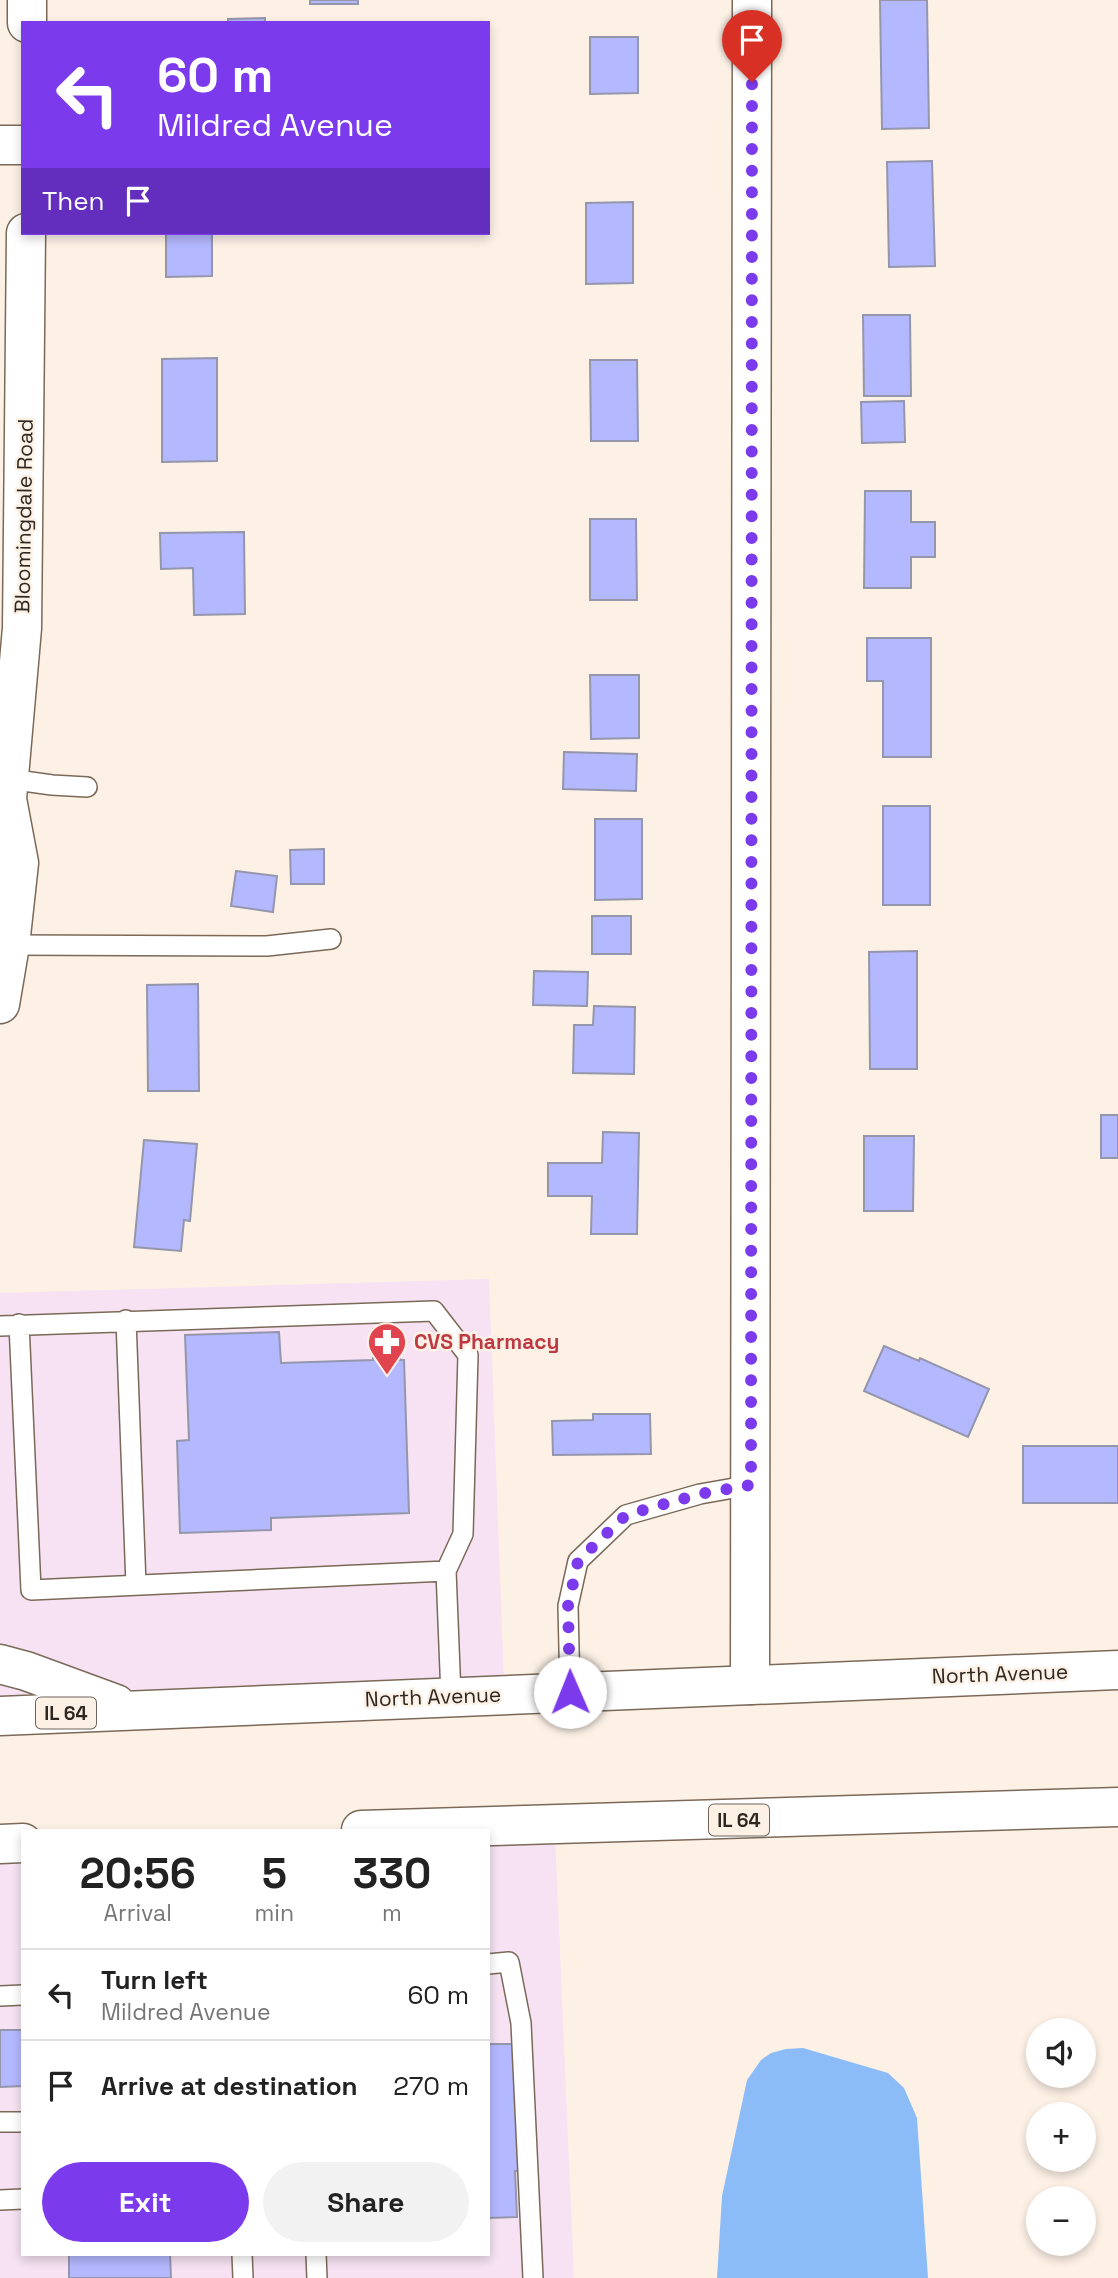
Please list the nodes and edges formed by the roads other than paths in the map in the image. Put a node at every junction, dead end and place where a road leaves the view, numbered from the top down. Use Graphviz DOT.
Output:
graph roads {
  1 [pos="27,0"];
  2 [pos="752,0"];
  3 [pos="27,21"];
  4 [pos="0,145"];
  5 [pos="21,145"];
  6 [pos="26,235"];
  7 [pos="12,558"];
  8 [pos="87,787"];
  9 [pos="5,796"];
  10 [pos="331,939"];
  11 [pos="10,946"];
  12 [pos="0,1004"];
  13 [pos="126,1321"];
  14 [pos="6,1324"];
  15 [pos="751,1485"];
  16 [pos="446,1571"];
  17 [pos="136,1585"];
  18 [pos="0,1664"];
  19 [pos="1118,1670"];
  20 [pos="750,1685"];
  21 [pos="570,1692"];
  22 [pos="451,1696"];
  23 [pos="131,1710"];
  24 [pos="0,1716"];
  25 [pos="1118,1807"];
  26 [pos="400,1829"];
  27 [pos="21,1843"];
  28 [pos="0,1844"];
  29 [pos="490,1964"];
  30 [pos="21,1995"];
  31 [pos="0,1996"];
  32 [pos="0,2122"];
  33 [pos="21,2122"];
  34 [pos="21,2199"];
  35 [pos="0,2200"];
  36 [pos="242,2256"];
  37 [pos="316,2256"];
  38 [pos="243,2278"];
  39 [pos="317,2278"];
  40 [pos="533,2278"];
  1 -- 3 [label="main road"];
  2 -- 15 [label="main road"];
  4 -- 5 [label="main road"];
  6 -- 7 [label="main road, Bloomingdale Road"];
  7 -- 9 [label="main road, Bloomingdale Road"];
  8 -- 9 [label="lane"];
  9 -- 11 [label="main road, Bloomingdale Road"];
  10 -- 11 [label="lane"];
  11 -- 12 [label="main road, Bloomingdale Road"];
  13 -- 14 [label="lane"];
  13 -- 16 [label="lane"];
  13 -- 17 [label="lane"];
  14 -- 17 [label="lane"];
  15 -- 20 [label="main road"];
  15 -- 21 [label="lane"];
  16 -- 17 [label="lane"];
  16 -- 22 [label="lane"];
  18 -- 23 [label="main road"];
  19 -- 20 [label="main road, North Avenue / IL 64"];
  20 -- 21 [label="main road, North Avenue / IL 64"];
  21 -- 22 [label="main road, North Avenue / IL 64"];
  22 -- 23 [label="main road, North Avenue / IL 64"];
  23 -- 24 [label="main road, North Avenue / IL 64"];
  25 -- 26 [label="main road, IL 64"];
  27 -- 28 [label="main road"];
  29 -- 40 [label="lane"];
  30 -- 31 [label="lane"];
  32 -- 33 [label="lane"];
  34 -- 35 [label="lane"];
  36 -- 38 [label="lane"];
  37 -- 39 [label="lane"];
}
